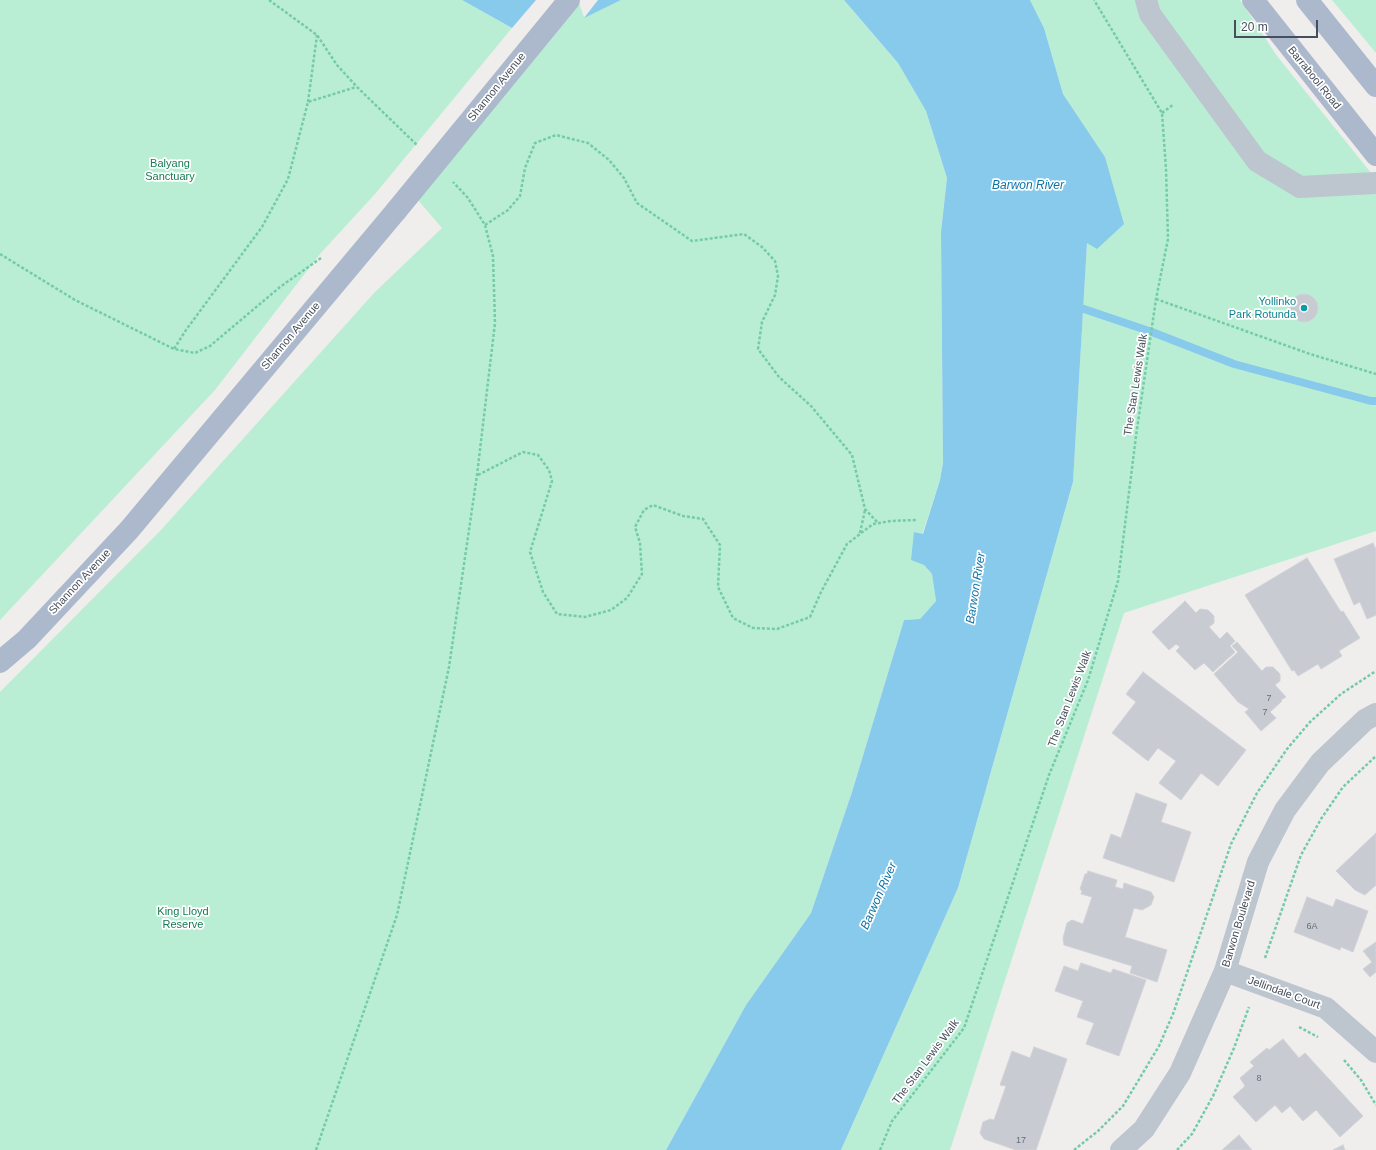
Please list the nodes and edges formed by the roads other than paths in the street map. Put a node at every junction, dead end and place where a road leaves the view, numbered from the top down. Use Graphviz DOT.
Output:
graph roads {
  1 [pos="569,0"];
  2 [pos="1146,0"];
  3 [pos="1252,0"];
  4 [pos="1307,0"];
  5 [pos="1376,86"];
  6 [pos="1376,155"];
  7 [pos="1376,183"];
  8 [pos="0,662"];
  9 [pos="1376,714"];
  10 [pos="1225,970"];
  11 [pos="1376,1052"];
  12 [pos="1121,1150"];
  1 -- 8 [label="main road, Shannon Avenue, bridge"];
  2 -- 7 [label="street"];
  3 -- 6 [label="main road, Barrabool Road"];
  4 -- 5 [label="main road"];
  9 -- 10 [label="street, Barwon Boulevard"];
  10 -- 11 [label="street, Jellindale Court"];
  10 -- 12 [label="street, Barwon Boulevard"];
}
